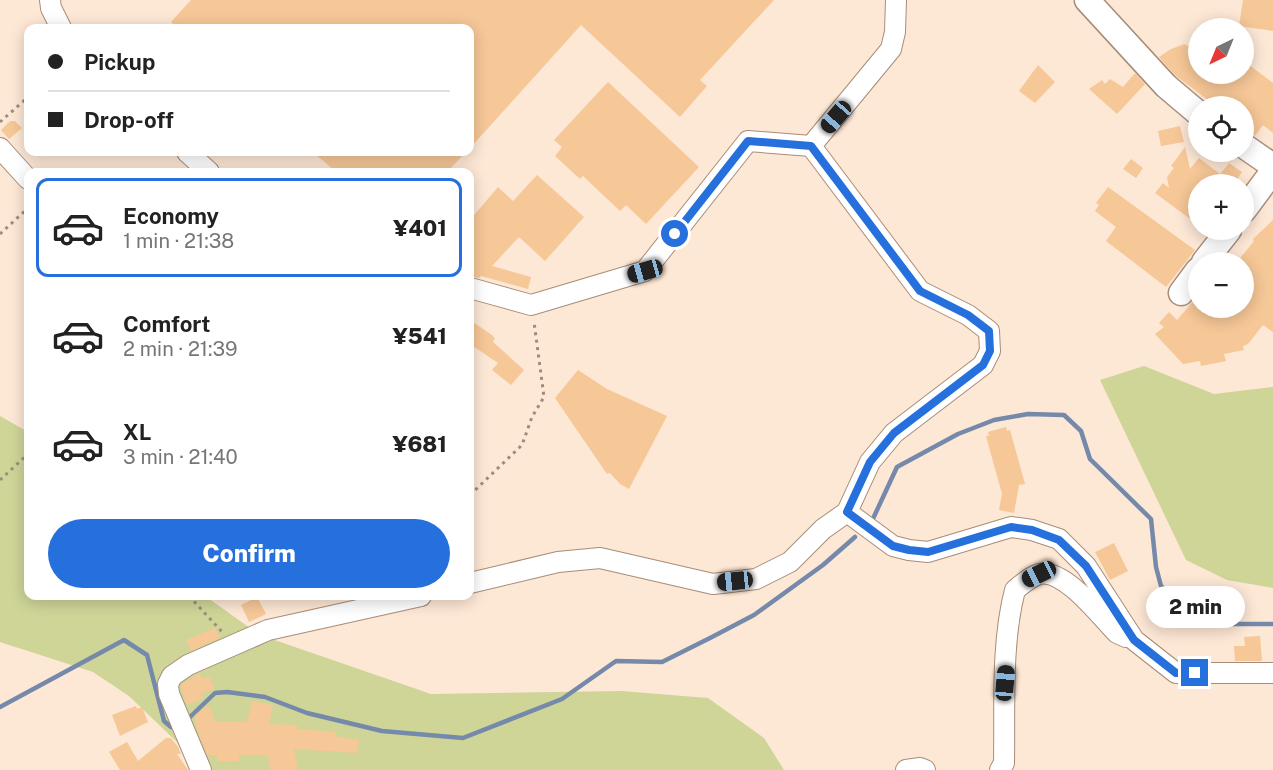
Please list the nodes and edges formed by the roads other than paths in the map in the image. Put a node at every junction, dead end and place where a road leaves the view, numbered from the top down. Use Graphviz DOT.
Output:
graph roads {
  1 [pos="51,0"];
  2 [pos="896,0"];
  3 [pos="1087,0"];
  4 [pos="59,24"];
  5 [pos="1188,105"];
  6 [pos="811,146"];
  7 [pos="0,148"];
  8 [pos="1254,153"];
  9 [pos="191,156"];
  10 [pos="1273,166"];
  11 [pos="205,168"];
  12 [pos="1273,171"];
  13 [pos="24,175"];
  14 [pos="1254,197"];
  15 [pos="1221,240"];
  16 [pos="1212,252"];
  17 [pos="1188,284"];
  18 [pos="474,289"];
  19 [pos="1181,293"];
  20 [pos="847,512"];
  21 [pos="474,583"];
  22 [pos="396,600"];
  23 [pos="1134,640"];
  24 [pos="1273,673"];
  25 [pos="201,770"];
  26 [pos="906,770"];
  27 [pos="925,770"];
  28 [pos="1000,770"];
  1 -- 4 [label="street"];
  2 -- 6 [label="street"];
  3 -- 5 [label="street"];
  6 -- 18 [label="street"];
  6 -- 20 [label="street"];
  7 -- 13 [label="street"];
  8 -- 10 [label="street"];
  9 -- 11 [label="street"];
  12 -- 14 [label="street"];
  15 -- 16 [label="street"];
  17 -- 19 [label="street"];
  20 -- 21 [label="street"];
  20 -- 23 [label="street"];
  22 -- 25 [label="street"];
  23 -- 24 [label="street"];
  23 -- 28 [label="street"];
  26 -- 27 [label="street"];
}
